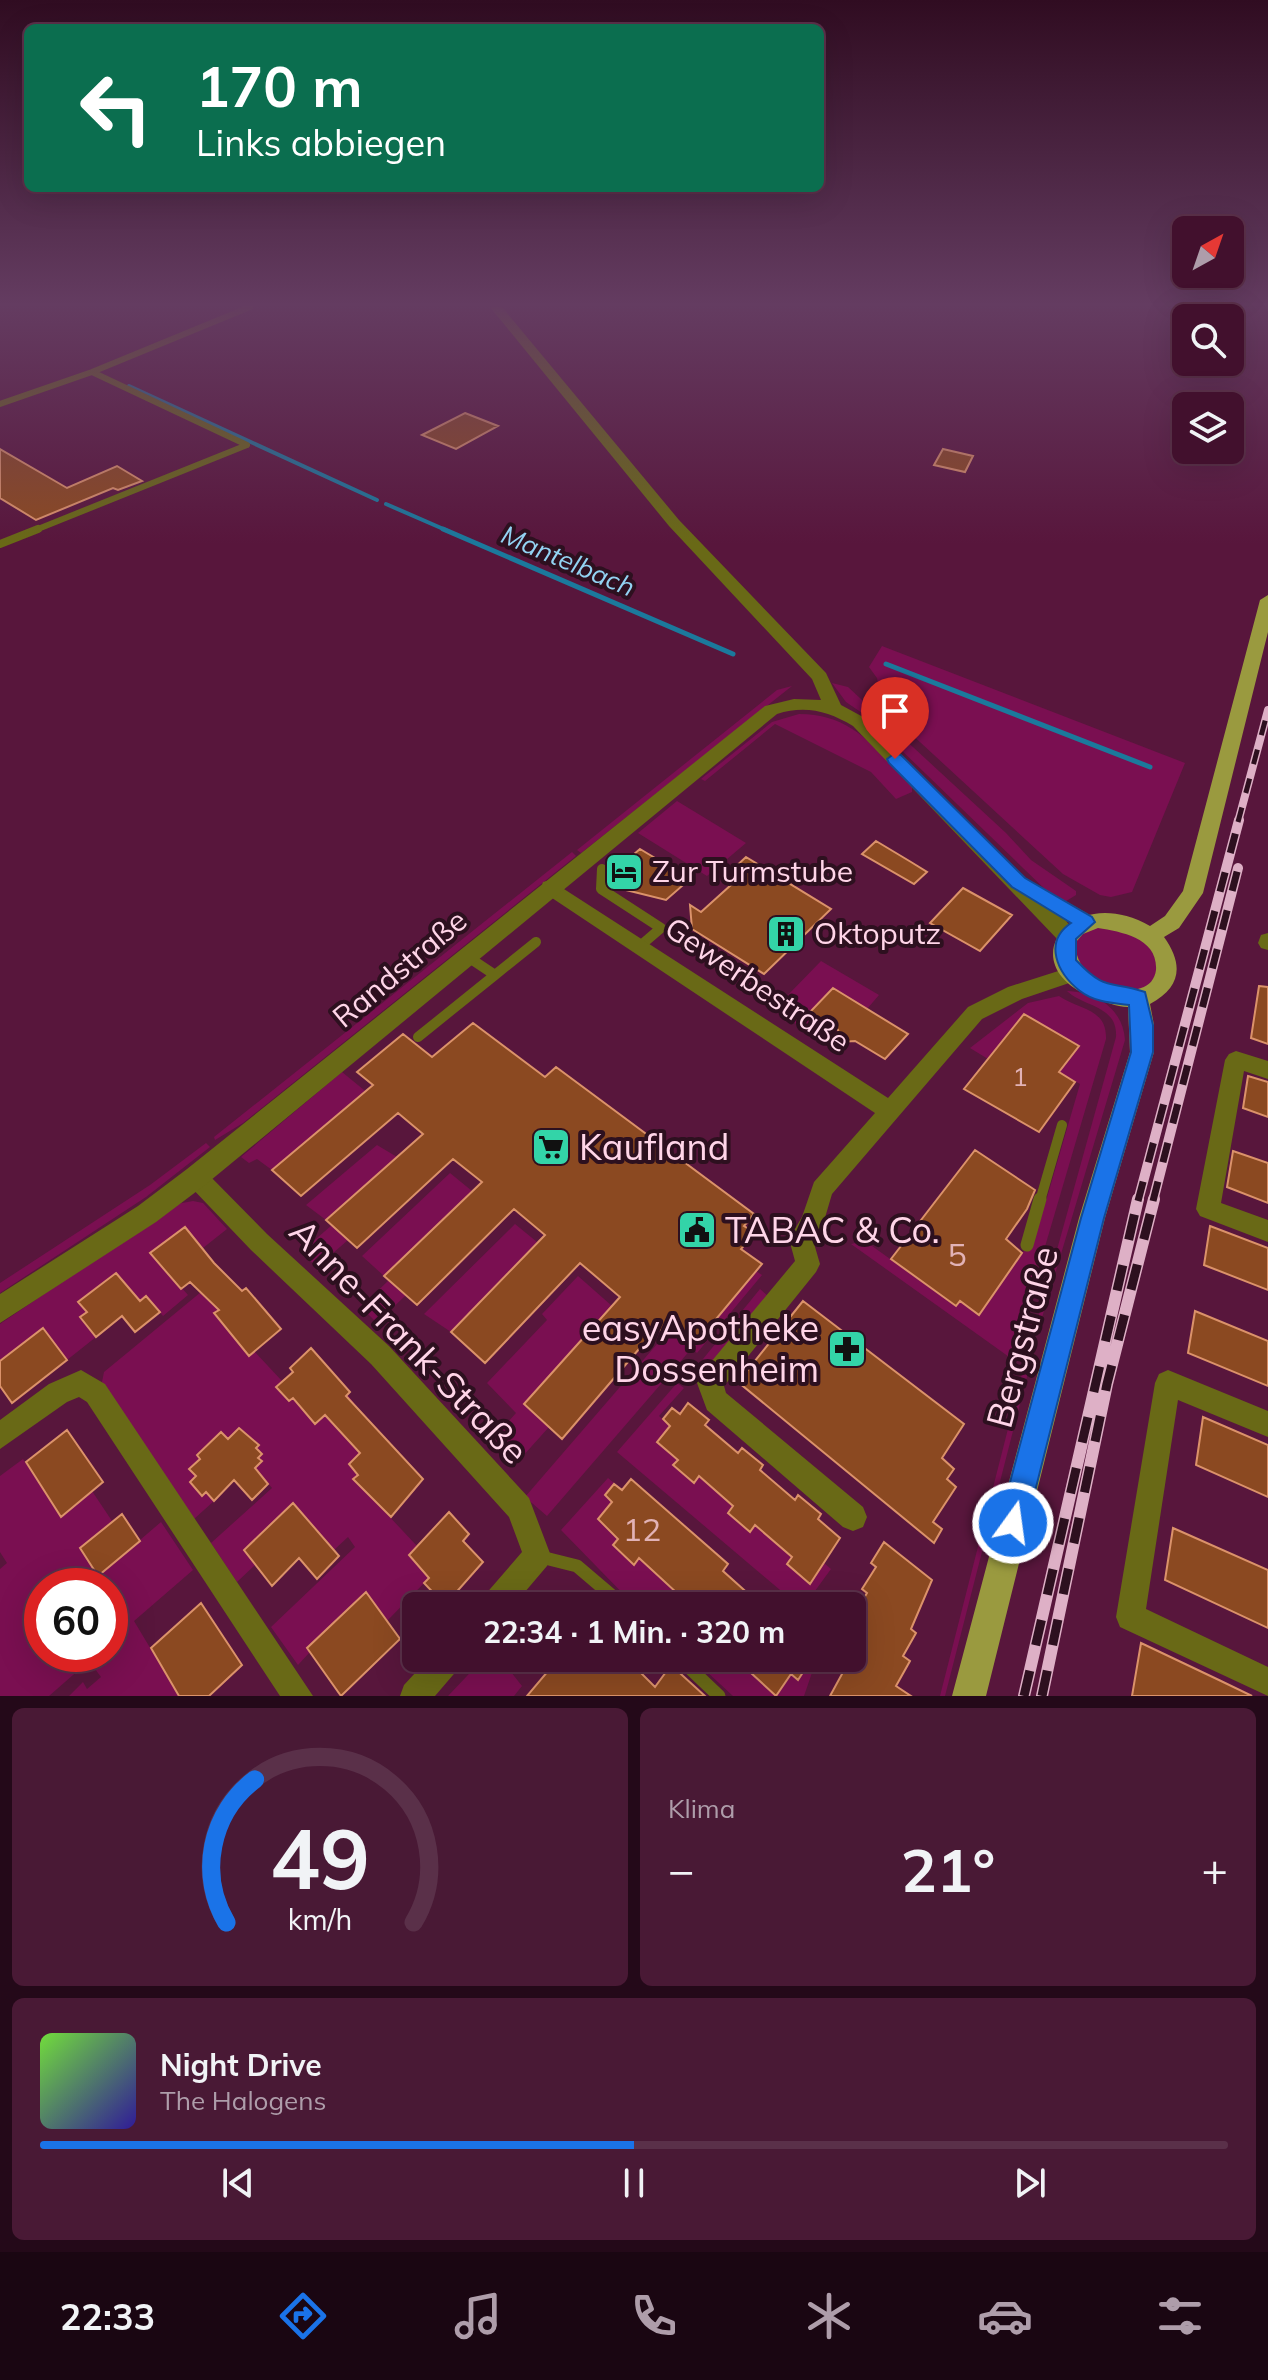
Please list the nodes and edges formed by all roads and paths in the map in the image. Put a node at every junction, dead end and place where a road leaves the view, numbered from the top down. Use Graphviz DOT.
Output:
graph roads {
  1 [pos="51,386"];
  2 [pos="122,386"];
  3 [pos="561,386"];
  4 [pos="0,404"];
  5 [pos="0,544"];
  6 [pos="1268,600"];
  7 [pos="804,664"];
  8 [pos="796,703"];
  9 [pos="839,710"];
  10 [pos="602,869"];
  11 [pos="550,887"];
  12 [pos="1076,929"];
  13 [pos="1150,936"];
  14 [pos="536,942"];
  15 [pos="640,946"];
  16 [pos="466,955"];
  17 [pos="1074,974"];
  18 [pos="495,975"];
  19 [pos="1138,998"];
  20 [pos="418,1037"];
  21 [pos="1268,1070"];
  22 [pos="888,1110"];
  23 [pos="1062,1125"];
  24 [pos="196,1177"];
  25 [pos="1268,1231"];
  26 [pos="1027,1245"];
  27 [pos="0,1310"];
  28 [pos="1268,1424"];
  29 [pos="0,1436"];
  30 [pos="853,1517"];
  31 [pos="537,1556"];
  32 [pos="506,1592"];
  33 [pos="609,1592"];
  34 [pos="436,1672"];
  35 [pos="694,1672"];
  36 [pos="1268,1682"];
  37 [pos="298,1696"];
  38 [pos="415,1696"];
  39 [pos="719,1696"];
  40 [pos="969,1696"];
  1 -- 4 [label="lane"];
  2 -- 5 [label="lane"];
  3 -- 7 [label="street"];
  6 -- 13 [label="main road"];
  7 -- 8 [label="street"];
  7 -- 9 [label="street"];
  8 -- 9 [label="street, Randstraße"];
  8 -- 11 [label="street, Randstraße"];
  9 -- 12 [label="street"];
  10 -- 15 [label="lane"];
  11 -- 15 [label="street, Gewerbestraße"];
  11 -- 16 [label="street, Randstraße"];
  12 -- 13 [label="main road"];
  12 -- 17 [label="main road"];
  13 -- 19 [label="main road"];
  14 -- 18 [label="lane"];
  15 -- 22 [label="street, Gewerbestraße"];
  16 -- 18 [label="lane"];
  16 -- 24 [label="street, Randstraße"];
  17 -- 19 [label="main road"];
  17 -- 22 [label="street"];
  18 -- 20 [label="lane"];
  19 -- 40 [label="main road, Bergstraße"];
  21 -- 25 [label="street"];
  22 -- 30 [label="street"];
  23 -- 26 [label="lane"];
  24 -- 27 [label="street, Randstraße"];
  24 -- 31 [label="street, Anne-Frank-Straße"];
  28 -- 36 [label="street"];
  29 -- 37 [label="street"];
  31 -- 32 [label="street"];
  31 -- 33 [label="lane"];
  34 -- 38 [label="street"];
  35 -- 39 [label="lane"];
}
